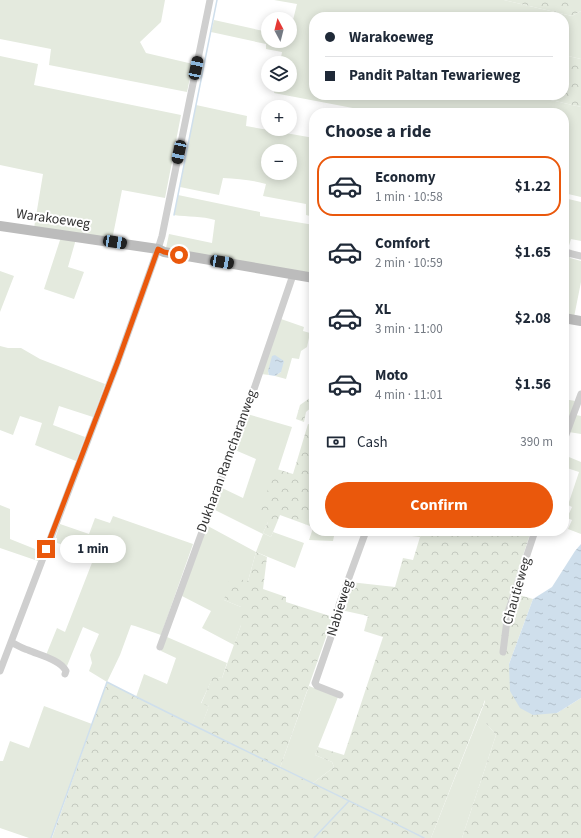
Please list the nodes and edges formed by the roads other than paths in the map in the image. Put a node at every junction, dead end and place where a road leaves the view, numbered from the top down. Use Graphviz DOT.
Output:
graph roads {
  1 [pos="210,0"];
  2 [pos="0,226"];
  3 [pos="158,249"];
  4 [pos="569,253"];
  5 [pos="581,256"];
  6 [pos="293,275"];
  7 [pos="309,277"];
  8 [pos="569,319"];
  9 [pos="581,321"];
  10 [pos="581,394"];
  11 [pos="569,426"];
  12 [pos="364,536"];
  13 [pos="533,536"];
  14 [pos="11,642"];
  15 [pos="160,647"];
  16 [pos="503,652"];
  17 [pos="0,671"];
  18 [pos="65,674"];
  19 [pos="340,695"];
  1 -- 3 [label="street"];
  2 -- 3 [label="street, Warakoeweg"];
  3 -- 6 [label="street, Warakoeweg"];
  3 -- 14 [label="street"];
  4 -- 5 [label="street"];
  6 -- 7 [label="street, Warakoeweg"];
  6 -- 15 [label="street, Dukharan Ramcharanweg"];
  8 -- 9 [label="street"];
  10 -- 11 [label="street"];
  12 -- 19 [label="street, Nabieweg"];
  13 -- 16 [label="street, Chautieweg"];
  14 -- 17 [label="street"];
  14 -- 18 [label="street"];
}
